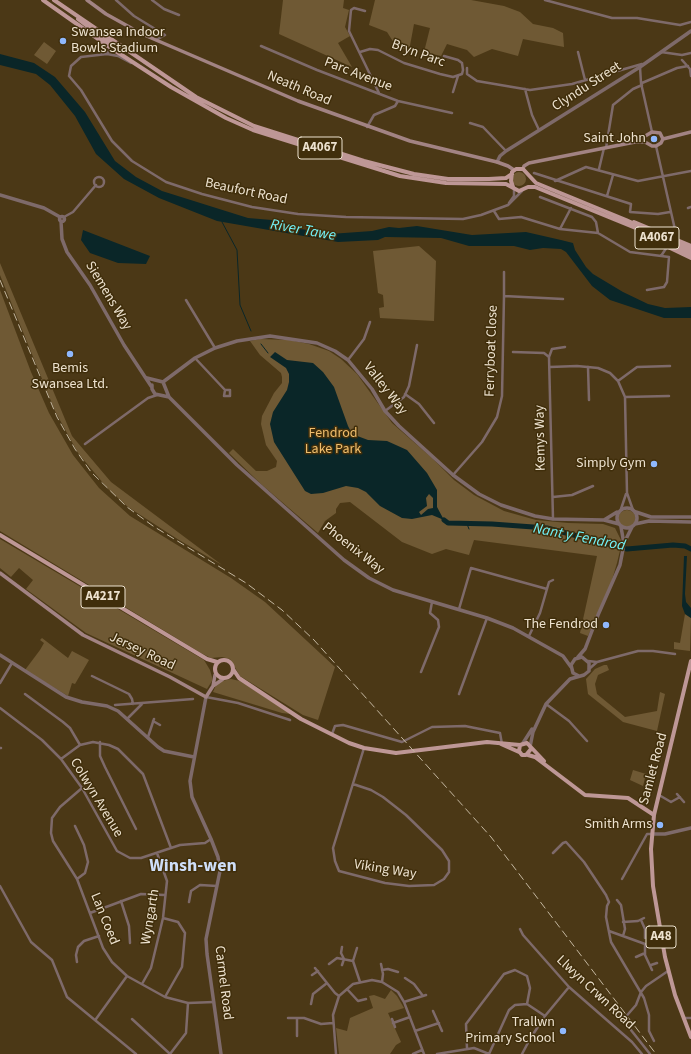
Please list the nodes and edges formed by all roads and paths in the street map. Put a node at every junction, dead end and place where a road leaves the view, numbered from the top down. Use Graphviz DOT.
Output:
graph roads {
  1 [pos="43,0"];
  2 [pos="54,0"];
  3 [pos="87,0"];
  4 [pos="116,0"];
  5 [pos="152,0"];
  6 [pos="545,0"];
  7 [pos="67,9"];
  8 [pos="365,11"];
  9 [pos="179,16"];
  10 [pos="691,22"];
  11 [pos="691,31"];
  12 [pos="156,40"];
  13 [pos="106,44"];
  14 [pos="261,46"];
  15 [pos="111,48"];
  16 [pos="360,52"];
  17 [pos="578,52"];
  18 [pos="660,52"];
  19 [pos="691,53"];
  20 [pos="107,54"];
  21 [pos="100,55"];
  22 [pos="444,56"];
  23 [pos="682,60"];
  24 [pos="641,66"];
  25 [pos="688,66"];
  26 [pos="467,68"];
  27 [pos="147,72"];
  28 [pos="458,76"];
  29 [pos="691,76"];
  30 [pos="585,80"];
  31 [pos="642,84"];
  32 [pos="525,90"];
  33 [pos="454,92"];
  34 [pos="379,93"];
  35 [pos="398,101"];
  36 [pos="452,113"];
  37 [pos="470,122"];
  38 [pos="366,127"];
  39 [pos="540,130"];
  40 [pos="652,132"];
  41 [pos="691,132"];
  42 [pos="645,137"];
  43 [pos="663,138"];
  44 [pos="635,142"];
  45 [pos="645,142"];
  46 [pos="656,146"];
  47 [pos="605,148"];
  48 [pos="506,151"];
  49 [pos="497,162"];
  50 [pos="599,169"];
  51 [pos="523,170"];
  52 [pos="691,171"];
  53 [pos="513,172"];
  54 [pos="534,173"];
  55 [pos="613,174"];
  56 [pos="528,176"];
  57 [pos="662,177"];
  58 [pos="554,181"];
  59 [pos="96,186"];
  60 [pos="513,188"];
  61 [pos="524,189"];
  62 [pos="0,195"];
  63 [pos="607,196"];
  64 [pos="540,197"];
  65 [pos="508,205"];
  66 [pos="571,208"];
  67 [pos="494,211"];
  68 [pos="670,212"];
  69 [pos="62,218"];
  70 [pos="625,222"];
  71 [pos="560,229"];
  72 [pos="598,233"];
  73 [pos="676,234"];
  74 [pos="691,246"];
  75 [pos="667,247"];
  76 [pos="691,250"];
  77 [pos="691,254"];
  78 [pos="661,256"];
  79 [pos="691,258"];
  80 [pos="504,272"];
  81 [pos="647,290"];
  82 [pos="504,296"];
  83 [pos="563,299"];
  84 [pos="186,300"];
  85 [pos="370,322"];
  86 [pos="417,346"];
  87 [pos="565,347"];
  88 [pos="216,348"];
  89 [pos="513,352"];
  90 [pos="549,357"];
  91 [pos="195,358"];
  92 [pos="348,360"];
  93 [pos="670,366"];
  94 [pos="550,367"];
  95 [pos="588,367"];
  96 [pos="147,378"];
  97 [pos="156,381"];
  98 [pos="618,381"];
  99 [pos="163,382"];
  100 [pos="152,388"];
  101 [pos="165,388"];
  102 [pos="224,390"];
  103 [pos="405,394"];
  104 [pos="158,395"];
  105 [pos="625,396"];
  106 [pos="669,396"];
  107 [pos="169,397"];
  108 [pos="148,398"];
  109 [pos="589,400"];
  110 [pos="386,411"];
  111 [pos="434,423"];
  112 [pos="85,444"];
  113 [pos="453,475"];
  114 [pos="593,486"];
  115 [pos="627,493"];
  116 [pos="553,497"];
  117 [pos="620,510"];
  118 [pos="634,511"];
  119 [pos="691,517"];
  120 [pos="553,519"];
  121 [pos="604,520"];
  122 [pos="691,522"];
  123 [pos="634,525"];
  124 [pos="620,526"];
  125 [pos="0,535"];
  126 [pos="624,544"];
  127 [pos="0,573"];
  128 [pos="553,580"];
  129 [pos="547,589"];
  130 [pos="432,602"];
  131 [pos="459,609"];
  132 [pos="487,618"];
  133 [pos="528,636"];
  134 [pos="585,649"];
  135 [pos="675,654"];
  136 [pos="0,656"];
  137 [pos="563,656"];
  138 [pos="576,658"];
  139 [pos="207,659"];
  140 [pos="588,661"];
  141 [pos="691,661"];
  142 [pos="217,662"];
  143 [pos="597,662"];
  144 [pos="12,663"];
  145 [pos="214,668"];
  146 [pos="233,669"];
  147 [pos="572,669"];
  148 [pos="589,669"];
  149 [pos="421,672"];
  150 [pos="216,674"];
  151 [pos="92,676"];
  152 [pos="579,676"];
  153 [pos="229,677"];
  154 [pos="239,678"];
  155 [pos="223,679"];
  156 [pos="570,679"];
  157 [pos="0,683"];
  158 [pos="213,686"];
  159 [pos="25,694"];
  160 [pos="459,694"];
  161 [pos="206,697"];
  162 [pos="193,699"];
  163 [pos="133,704"];
  164 [pos="142,704"];
  165 [pos="546,704"];
  166 [pos="115,705"];
  167 [pos="0,708"];
  168 [pos="127,719"];
  169 [pos="290,720"];
  170 [pos="536,722"];
  171 [pos="160,724"];
  172 [pos="332,734"];
  173 [pos="148,738"];
  174 [pos="587,741"];
  175 [pos="100,742"];
  176 [pos="502,743"];
  177 [pos="522,744"];
  178 [pos="80,745"];
  179 [pos="364,748"];
  180 [pos="531,748"];
  181 [pos="519,753"];
  182 [pos="528,755"];
  183 [pos="194,756"];
  184 [pos="61,759"];
  185 [pos="550,767"];
  186 [pos="353,784"];
  187 [pos="82,788"];
  188 [pos="677,794"];
  189 [pos="659,795"];
  190 [pos="680,797"];
  191 [pos="658,800"];
  192 [pos="684,802"];
  193 [pos="647,810"];
  194 [pos="654,814"];
  195 [pos="75,826"];
  196 [pos="691,828"];
  197 [pos="136,829"];
  198 [pos="652,834"];
  199 [pos="211,840"];
  200 [pos="171,848"];
  201 [pos="157,853"];
  202 [pos="553,853"];
  203 [pos="77,879"];
  204 [pos="622,879"];
  205 [pos="0,886"];
  206 [pos="218,886"];
  207 [pos="165,895"];
  208 [pos="617,900"];
  209 [pos="122,902"];
  210 [pos="189,902"];
  211 [pos="621,905"];
  212 [pos="626,905"];
  213 [pos="90,913"];
  214 [pos="164,918"];
  215 [pos="623,922"];
  216 [pos="520,929"];
  217 [pos="609,932"];
  218 [pos="645,932"];
  219 [pos="650,932"];
  220 [pos="99,936"];
  221 [pos="623,936"];
  222 [pos="645,938"];
  223 [pos="130,943"];
  224 [pos="645,944"];
  225 [pos="662,945"];
  226 [pos="342,947"];
  227 [pos="357,948"];
  228 [pos="645,954"];
  229 [pos="636,957"];
  230 [pos="344,959"];
  231 [pos="353,960"];
  232 [pos="77,962"];
  233 [pos="657,963"];
  234 [pos="329,964"];
  235 [pos="380,964"];
  236 [pos="342,965"];
  237 [pos="650,965"];
  238 [pos="315,968"];
  239 [pos="382,970"];
  240 [pos="652,970"];
  241 [pos="318,971"];
  242 [pos="668,971"];
  243 [pos="398,972"];
  244 [pos="312,975"];
  245 [pos="127,976"];
  246 [pos="404,978"];
  247 [pos="413,978"];
  248 [pos="360,982"];
  249 [pos="382,982"];
  250 [pos="411,982"];
  251 [pos="327,983"];
  252 [pos="142,984"];
  253 [pos="569,987"];
  254 [pos="347,988"];
  255 [pos="316,991"];
  256 [pos="641,992"];
  257 [pos="318,995"];
  258 [pos="165,996"];
  259 [pos="340,996"];
  260 [pos="366,999"];
  261 [pos="215,1002"];
  262 [pos="404,1002"];
  263 [pos="188,1003"];
  264 [pos="311,1004"];
  265 [pos="527,1004"];
  266 [pos="433,1011"];
  267 [pos="545,1016"];
  268 [pos="410,1017"];
  269 [pos="288,1018"];
  270 [pos="297,1018"];
  271 [pos="684,1018"];
  272 [pos="691,1018"];
  273 [pos="96,1019"];
  274 [pos="132,1019"];
  275 [pos="392,1019"];
  276 [pos="333,1023"];
  277 [pos="393,1023"];
  278 [pos="439,1023"];
  279 [pos="395,1027"];
  280 [pos="415,1031"];
  281 [pos="442,1031"];
  282 [pos="297,1036"];
  283 [pos="691,1037"];
  284 [pos="636,1038"];
  285 [pos="654,1041"];
  286 [pos="632,1042"];
  287 [pos="467,1049"];
  288 [pos="422,1050"];
  289 [pos="136,1054"];
  290 [pos="170,1054"];
  291 [pos="221,1054"];
  292 [pos="336,1054"];
  293 [pos="413,1054"];
  294 [pos="424,1054"];
  295 [pos="437,1054"];
  296 [pos="489,1054"];
  297 [pos="522,1054"];
  298 [pos="642,1054"];
  299 [pos="650,1054"];
  1 -- 13 [label="main road, A4067"];
  2 -- 7 [label="main road, A4067"];
  3 -- 12 [label="main road, Neath Road"];
  4 -- 12 [label="street"];
  5 -- 9 [label="street"];
  6 -- 10 [label="street"];
  7 -- 15 [label="main road"];
  7 -- 53 [label="main road, A4067"];
  8 -- 16 [label="street"];
  11 -- 18 [label="street, Clyndu Street"];
  12 -- 38 [label="main road, Neath Road"];
  13 -- 15 [label="main road, A4067"];
  13 -- 21 [label="street"];
  14 -- 34 [label="street, Parc Avenue"];
  15 -- 20 [label="street"];
  15 -- 27 [label="main road, A4067"];
  16 -- 28 [label="street, Bryn Parc"];
  16 -- 34 [label="street"];
  17 -- 30 [label="street"];
  18 -- 19 [label="street"];
  18 -- 24 [label="street, Clyndu Street"];
  20 -- 21 [label="street, Beaufort Road"];
  20 -- 27 [label="street"];
  21 -- 67 [label="street, Beaufort Road"];
  22 -- 28 [label="street, Bryn Parc"];
  23 -- 25 [label="street"];
  24 -- 30 [label="street"];
  24 -- 31 [label="street"];
  24 -- 39 [label="street, Clyndu Street"];
  25 -- 29 [label="street"];
  25 -- 31 [label="street"];
  26 -- 32 [label="street"];
  27 -- 60 [label="main road, A4067"];
  28 -- 33 [label="street"];
  30 -- 32 [label="street"];
  31 -- 40 [label="street"];
  31 -- 47 [label="street"];
  32 -- 39 [label="street"];
  34 -- 35 [label="street, Parc Avenue"];
  35 -- 36 [label="street, Parc Avenue"];
  35 -- 38 [label="street"];
  37 -- 48 [label="street"];
  38 -- 49 [label="main road, Neath Road"];
  39 -- 48 [label="street, Clyndu Street"];
  40 -- 42 [label="main road"];
  40 -- 43 [label="main road"];
  41 -- 43 [label="main road"];
  42 -- 44 [label="main road"];
  42 -- 45 [label="main road"];
  43 -- 46 [label="main road"];
  44 -- 45 [label="main road"];
  44 -- 47 [label="main road"];
  45 -- 46 [label="main road"];
  46 -- 57 [label="street"];
  47 -- 50 [label="street"];
  47 -- 51 [label="main road"];
  48 -- 49 [label="street, Clyndu Street"];
  49 -- 53 [label="main road, Neath Road"];
  50 -- 55 [label="street"];
  50 -- 58 [label="street"];
  51 -- 53 [label="main road"];
  51 -- 56 [label="main road"];
  52 -- 57 [label="street"];
  53 -- 60 [label="main road"];
  54 -- 58 [label="street"];
  55 -- 57 [label="street"];
  55 -- 63 [label="street"];
  56 -- 61 [label="main road"];
  56 -- 70 [label="main road, A4067"];
  57 -- 68 [label="street"];
  58 -- 63 [label="street"];
  59 -- 69 [label="street"];
  60 -- 61 [label="main road"];
  60 -- 65 [label="street"];
  61 -- 65 [label="street, Beaufort Road"];
  61 -- 70 [label="main road, A4067"];
  62 -- 69 [label="street"];
  63 -- 68 [label="street"];
  64 -- 66 [label="street"];
  65 -- 67 [label="street, Beaufort Road"];
  66 -- 71 [label="street"];
  66 -- 72 [label="street"];
  67 -- 71 [label="street"];
  68 -- 73 [label="street"];
  69 -- 96 [label="street, Siemens Way"];
  70 -- 74 [label="main road"];
  70 -- 75 [label="main road"];
  70 -- 76 [label="main road, A4067"];
  70 -- 77 [label="main road, A4067"];
  71 -- 72 [label="street"];
  72 -- 78 [label="street"];
  75 -- 78 [label="street"];
  75 -- 79 [label="main road"];
  78 -- 81 [label="street"];
  80 -- 82 [label="street"];
  82 -- 83 [label="street, Ferryboat Close"];
  82 -- 113 [label="street, Ferryboat Close"];
  84 -- 88 [label="street"];
  85 -- 92 [label="street"];
  86 -- 103 [label="street"];
  87 -- 90 [label="street"];
  88 -- 91 [label="street, Valley Way"];
  88 -- 92 [label="street, Valley Way"];
  89 -- 90 [label="street"];
  90 -- 94 [label="street, Kemys Way"];
  91 -- 99 [label="street, Valley Way"];
  91 -- 102 [label="street"];
  92 -- 110 [label="street, Valley Way"];
  93 -- 98 [label="street"];
  94 -- 95 [label="street"];
  94 -- 116 [label="street, Kemys Way"];
  95 -- 98 [label="street"];
  95 -- 109 [label="street"];
  96 -- 97 [label="street"];
  96 -- 100 [label="street, Siemens Way"];
  97 -- 99 [label="street"];
  97 -- 100 [label="street"];
  98 -- 105 [label="street"];
  99 -- 101 [label="street"];
  100 -- 104 [label="street"];
  100 -- 108 [label="street"];
  101 -- 104 [label="street"];
  101 -- 107 [label="street, Phoenix Way"];
  103 -- 110 [label="street"];
  103 -- 111 [label="street"];
  104 -- 107 [label="street"];
  104 -- 108 [label="street"];
  105 -- 106 [label="street"];
  105 -- 115 [label="street"];
  107 -- 130 [label="street, Phoenix Way"];
  108 -- 112 [label="street"];
  110 -- 113 [label="street, Valley Way"];
  113 -- 120 [label="street, Valley Way"];
  114 -- 116 [label="street"];
  115 -- 117 [label="street"];
  115 -- 118 [label="street"];
  116 -- 120 [label="street, Kemys Way"];
  117 -- 118 [label="street"];
  117 -- 121 [label="street"];
  117 -- 124 [label="street"];
  118 -- 119 [label="street"];
  118 -- 123 [label="street"];
  120 -- 121 [label="street, Valley Way"];
  121 -- 124 [label="street, Valley Way"];
  122 -- 123 [label="street"];
  123 -- 124 [label="street"];
  123 -- 126 [label="street"];
  124 -- 126 [label="street"];
  125 -- 139 [label="main road, A4217"];
  126 -- 134 [label="street"];
  127 -- 161 [label="main road, Jersey Road"];
  128 -- 129 [label="street"];
  129 -- 131 [label="street"];
  129 -- 133 [label="street"];
  130 -- 131 [label="street, Phoenix Way"];
  130 -- 149 [label="street"];
  131 -- 132 [label="street, Phoenix Way"];
  132 -- 133 [label="street, Phoenix Way"];
  132 -- 160 [label="street"];
  133 -- 137 [label="street, Phoenix Way"];
  134 -- 138 [label="street"];
  134 -- 140 [label="street"];
  135 -- 143 [label="street"];
  136 -- 144 [label="street"];
  137 -- 138 [label="street, Phoenix Way"];
  137 -- 147 [label="street, Phoenix Way"];
  138 -- 140 [label="street"];
  138 -- 147 [label="street"];
  139 -- 142 [label="main road, A4217"];
  139 -- 145 [label="main road, A4217"];
  140 -- 143 [label="street"];
  140 -- 148 [label="street"];
  141 -- 189 [label="main road, Samlet Road / A48"];
  142 -- 145 [label="main road"];
  142 -- 146 [label="main road"];
  143 -- 148 [label="street"];
  144 -- 157 [label="street"];
  144 -- 168 [label="street"];
  145 -- 150 [label="main road"];
  146 -- 153 [label="main road"];
  146 -- 154 [label="main road"];
  147 -- 152 [label="street"];
  147 -- 156 [label="street"];
  148 -- 152 [label="street"];
  150 -- 155 [label="main road"];
  150 -- 158 [label="main road, Carmel Road"];
  151 -- 163 [label="street"];
  152 -- 156 [label="street"];
  153 -- 154 [label="main road"];
  153 -- 155 [label="main road"];
  154 -- 172 [label="main road"];
  155 -- 158 [label="main road, Carmel Road"];
  156 -- 165 [label="street"];
  158 -- 161 [label="main road, Carmel Road"];
  159 -- 178 [label="street"];
  161 -- 169 [label="street, Jersey Road"];
  161 -- 183 [label="street, Carmel Road"];
  162 -- 164 [label="street"];
  163 -- 164 [label="street"];
  163 -- 166 [label="street"];
  164 -- 168 [label="street"];
  165 -- 170 [label="street"];
  165 -- 174 [label="street"];
  167 -- 184 [label="street, Colwyn Avenue"];
  168 -- 173 [label="street"];
  170 -- 177 [label="street"];
  170 -- 180 [label="street"];
  171 -- 173 [label="street"];
  172 -- 176 [label="street"];
  172 -- 179 [label="main road"];
  173 -- 183 [label="street"];
  175 -- 178 [label="street"];
  175 -- 197 [label="street"];
  175 -- 200 [label="street"];
  176 -- 177 [label="main road"];
  176 -- 179 [label="main road"];
  176 -- 181 [label="main road"];
  177 -- 180 [label="main road"];
  177 -- 181 [label="main road"];
  178 -- 184 [label="street"];
  179 -- 186 [label="street, Viking Way"];
  180 -- 182 [label="main road"];
  180 -- 185 [label="main road, Samlet Road"];
  181 -- 182 [label="main road"];
  182 -- 185 [label="main road, Samlet Road"];
  183 -- 199 [label="street, Carmel Road"];
  184 -- 187 [label="street, Colwyn Avenue"];
  185 -- 193 [label="main road, Samlet Road"];
  186 -- 186 [label="street, Viking Way"];
  187 -- 201 [label="street, Colwyn Avenue"];
  187 -- 203 [label="street, Lan Coed"];
  188 -- 190 [label="street"];
  189 -- 190 [label="street"];
  189 -- 191 [label="main road, Samlet Road / A48"];
  190 -- 192 [label="street"];
  191 -- 193 [label="main road"];
  191 -- 194 [label="main road, Samlet Road / A48"];
  193 -- 194 [label="main road, Samlet Road"];
  194 -- 198 [label="main road, A48"];
  195 -- 203 [label="street"];
  196 -- 198 [label="street"];
  198 -- 204 [label="street"];
  198 -- 225 [label="main road, A48"];
  199 -- 200 [label="street, Colwyn Avenue"];
  199 -- 206 [label="street, Carmel Road"];
  200 -- 201 [label="street, Colwyn Avenue"];
  201 -- 207 [label="street, Wyngarth"];
  202 -- 217 [label="street"];
  203 -- 213 [label="street, Lan Coed"];
  205 -- 273 [label="street"];
  206 -- 210 [label="street"];
  206 -- 261 [label="street, Carmel Road"];
  207 -- 209 [label="street"];
  207 -- 214 [label="street, Wyngarth"];
  208 -- 211 [label="street"];
  209 -- 213 [label="street"];
  209 -- 223 [label="street"];
  211 -- 212 [label="street"];
  211 -- 215 [label="street"];
  213 -- 220 [label="street, Lan Coed"];
  214 -- 252 [label="street, Wyngarth"];
  214 -- 258 [label="street"];
  215 -- 218 [label="street"];
  215 -- 221 [label="street"];
  216 -- 253 [label="street, Llwyn Crwn Road"];
  217 -- 221 [label="street"];
  217 -- 256 [label="street"];
  218 -- 219 [label="street"];
  218 -- 222 [label="street"];
  220 -- 232 [label="street"];
  220 -- 245 [label="street, Lan Coed"];
  221 -- 224 [label="street"];
  224 -- 225 [label="street"];
  224 -- 228 [label="street"];
  225 -- 242 [label="main road, A48"];
  226 -- 230 [label="street"];
  227 -- 231 [label="street"];
  228 -- 229 [label="street"];
  228 -- 237 [label="street"];
  230 -- 231 [label="street"];
  230 -- 234 [label="street"];
  230 -- 236 [label="street"];
  231 -- 248 [label="street"];
  233 -- 237 [label="street"];
  235 -- 239 [label="street"];
  237 -- 240 [label="street"];
  238 -- 241 [label="street"];
  239 -- 243 [label="street"];
  239 -- 249 [label="street"];
  241 -- 244 [label="street"];
  241 -- 251 [label="street"];
  242 -- 256 [label="street"];
  242 -- 271 [label="main road, A48"];
  245 -- 252 [label="street, Lan Coed"];
  245 -- 273 [label="street"];
  246 -- 250 [label="street"];
  247 -- 250 [label="street"];
  248 -- 249 [label="street"];
  248 -- 254 [label="street"];
  249 -- 262 [label="street"];
  250 -- 262 [label="street"];
  251 -- 255 [label="street"];
  251 -- 259 [label="street"];
  252 -- 258 [label="street, Lan Coed"];
  253 -- 267 [label="street"];
  253 -- 286 [label="street, Llwyn Crwn Road"];
  254 -- 259 [label="street"];
  254 -- 260 [label="street"];
  255 -- 257 [label="street"];
  255 -- 264 [label="street"];
  256 -- 284 [label="street"];
  256 -- 285 [label="street"];
  258 -- 263 [label="street, Lan Coed"];
  259 -- 276 [label="street"];
  261 -- 263 [label="street, Lan Coed"];
  261 -- 291 [label="street, Carmel Road"];
  262 -- 268 [label="street"];
  263 -- 290 [label="street"];
  265 -- 267 [label="street"];
  265 -- 287 [label="street"];
  265 -- 296 [label="street"];
  266 -- 278 [label="street"];
  267 -- 297 [label="street"];
  268 -- 277 [label="street"];
  268 -- 280 [label="street"];
  269 -- 270 [label="street"];
  270 -- 276 [label="street"];
  270 -- 282 [label="street"];
  271 -- 272 [label="street"];
  271 -- 283 [label="main road, A48"];
  273 -- 289 [label="street"];
  274 -- 290 [label="street"];
  275 -- 277 [label="street"];
  276 -- 292 [label="street"];
  277 -- 279 [label="street"];
  278 -- 280 [label="street"];
  278 -- 281 [label="street"];
  280 -- 288 [label="street"];
  284 -- 286 [label="street"];
  284 -- 299 [label="street"];
  286 -- 298 [label="street, Llwyn Crwn Road"];
  287 -- 295 [label="street"];
  287 -- 296 [label="street"];
  288 -- 293 [label="street"];
  288 -- 294 [label="street"];
}
